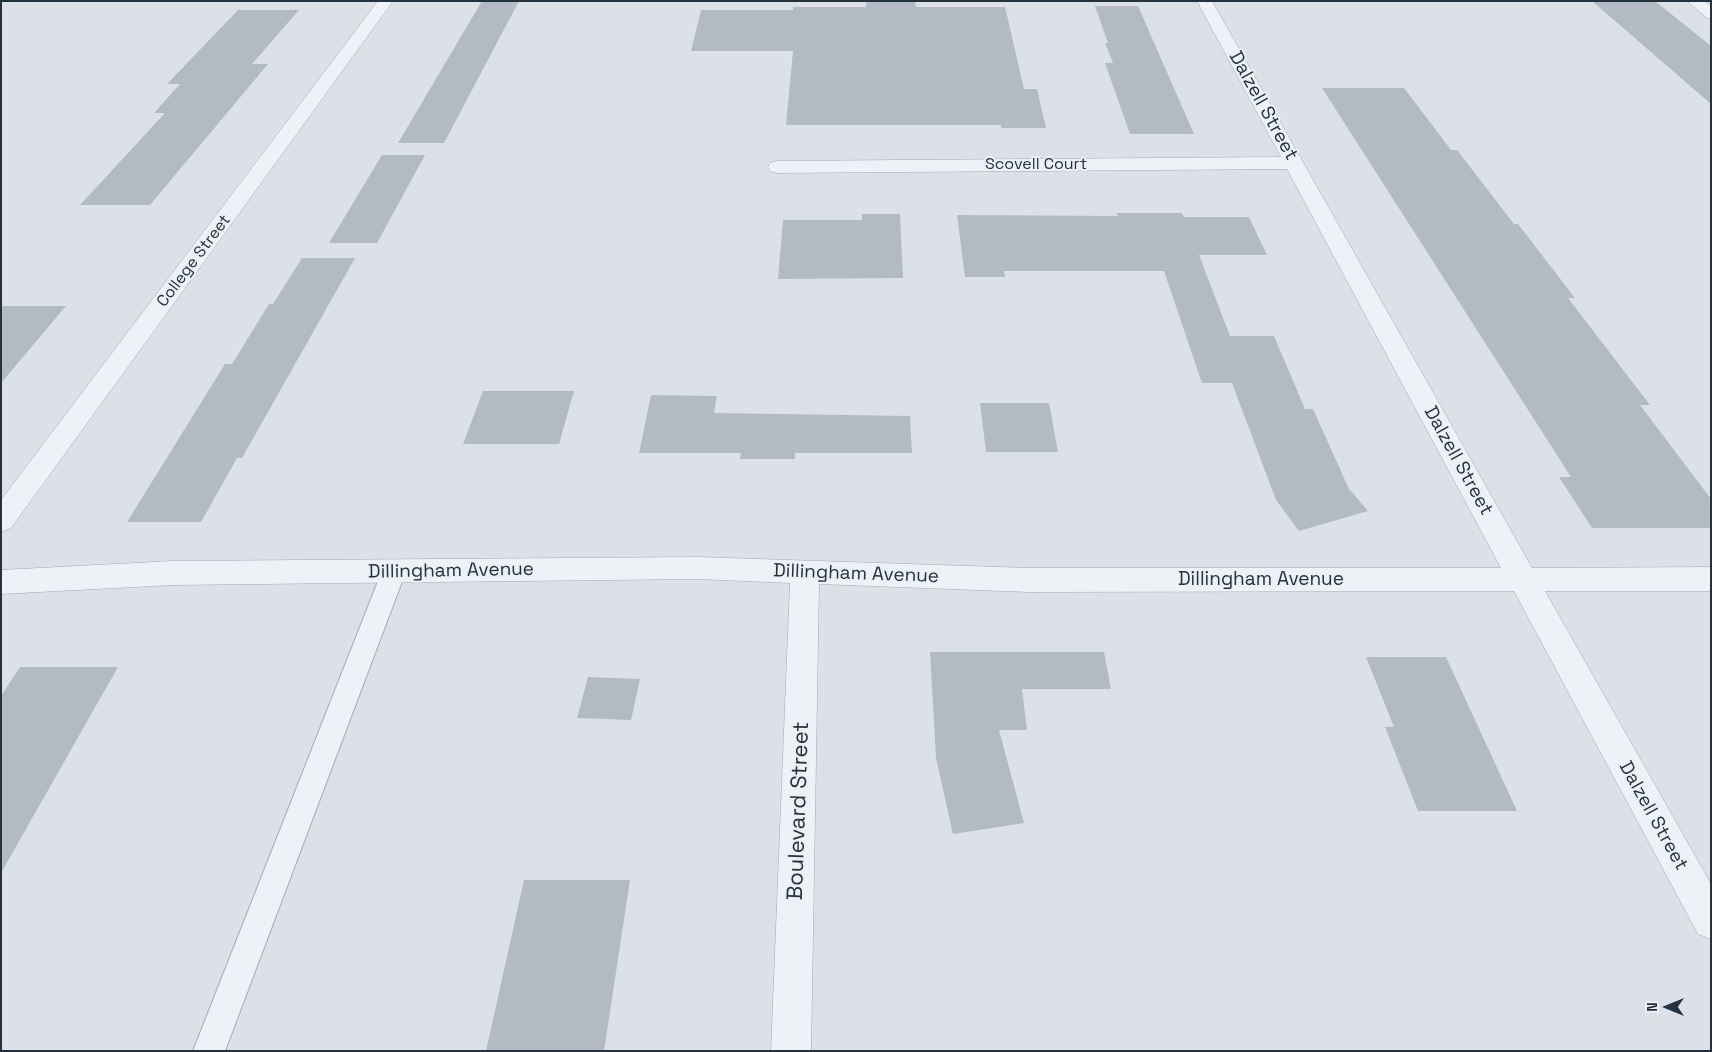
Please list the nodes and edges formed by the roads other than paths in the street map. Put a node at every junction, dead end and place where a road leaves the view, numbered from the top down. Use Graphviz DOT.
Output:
graph roads {
  1 [pos="386,1"];
  2 [pos="1204,1"];
  3 [pos="1694,1"];
  4 [pos="1711,14"];
  5 [pos="1295,163"];
  6 [pos="776,167"];
  7 [pos="1,521"];
  8 [pos="394,571"];
  9 [pos="805,572"];
  10 [pos="1711,579"];
  11 [pos="1524,580"];
  12 [pos="1,582"];
  13 [pos="1711,920"];
  14 [pos="209,1051"];
  15 [pos="791,1051"];
  1 -- 7 [label="street, College Street"];
  2 -- 5 [label="street, Dalzell Street"];
  3 -- 4 [label="street"];
  5 -- 6 [label="street, Scovell Court"];
  5 -- 11 [label="street, Dalzell Street"];
  8 -- 9 [label="street, Dillingham Avenue"];
  8 -- 12 [label="street, Dillingham Avenue"];
  8 -- 14 [label="lane"];
  9 -- 11 [label="street, Dillingham Avenue"];
  9 -- 15 [label="street, Boulevard Street"];
  10 -- 11 [label="street, Dillingham Avenue"];
  11 -- 13 [label="street, Dalzell Street"];
}
